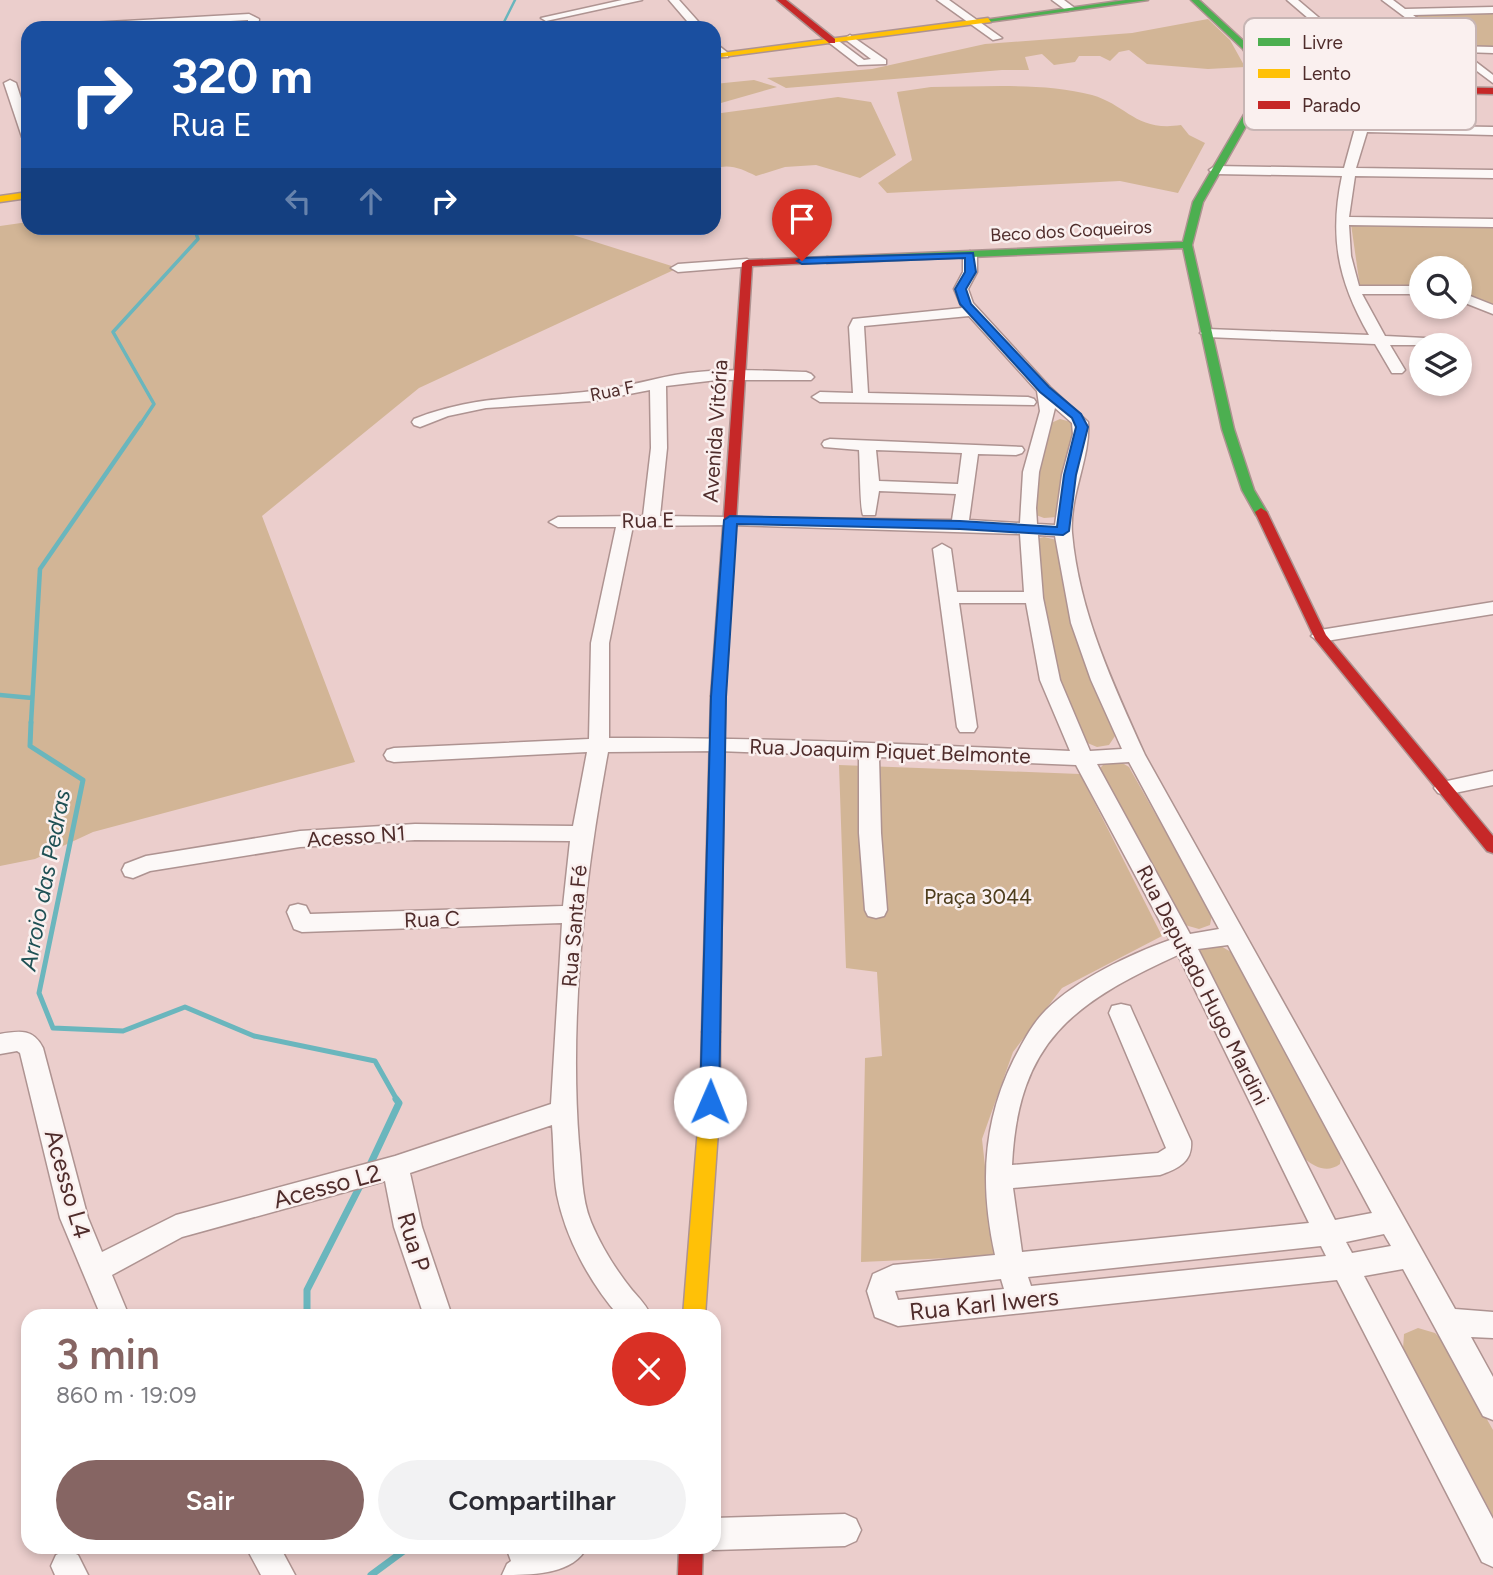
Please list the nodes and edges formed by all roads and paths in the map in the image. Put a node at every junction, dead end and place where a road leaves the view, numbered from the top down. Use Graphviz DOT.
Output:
graph roads {
  1 [pos="637,0"];
  2 [pos="674,0"];
  3 [pos="789,0"];
  4 [pos="943,0"];
  5 [pos="1098,0"];
  6 [pos="1143,0"];
  7 [pos="1195,0"];
  8 [pos="1292,0"];
  9 [pos="1387,0"];
  10 [pos="1480,0"];
  11 [pos="1064,5"];
  12 [pos="1493,10"];
  13 [pos="1404,12"];
  14 [pos="546,18"];
  15 [pos="1312,18"];
  16 [pos="1412,18"];
  17 [pos="972,19"];
  18 [pos="132,21"];
  19 [pos="242,21"];
  20 [pos="693,21"];
  21 [pos="838,37"];
  22 [pos="997,38"];
  23 [pos="1244,48"];
  24 [pos="721,51"];
  25 [pos="1476,69"];
  26 [pos="10,83"];
  27 [pos="1493,83"];
  28 [pos="21,116"];
  29 [pos="1244,121"];
  30 [pos="1361,130"];
  31 [pos="1449,130"];
  32 [pos="1493,131"];
  33 [pos="1215,170"];
  34 [pos="1351,172"];
  35 [pos="1493,174"];
  36 [pos="21,188"];
  37 [pos="0,191"];
  38 [pos="21,195"];
  39 [pos="0,199"];
  40 [pos="1342,221"];
  41 [pos="1493,223"];
  42 [pos="1187,245"];
  43 [pos="970,255"];
  44 [pos="747,263"];
  45 [pos="678,268"];
  46 [pos="1353,290"];
  47 [pos="1409,290"];
  48 [pos="1472,301"];
  49 [pos="972,310"];
  50 [pos="1493,310"];
  51 [pos="1207,333"];
  52 [pos="1381,340"];
  53 [pos="1409,341"];
  54 [pos="1211,351"];
  55 [pos="1397,370"];
  56 [pos="740,375"];
  57 [pos="806,377"];
  58 [pos="658,383"];
  59 [pos="1045,390"];
  60 [pos="1237,393"];
  61 [pos="820,397"];
  62 [pos="861,398"];
  63 [pos="1028,402"];
  64 [pos="1047,418"];
  65 [pos="1079,419"];
  66 [pos="420,422"];
  67 [pos="830,444"];
  68 [pos="867,445"];
  69 [pos="971,449"];
  70 [pos="1016,450"];
  71 [pos="871,486"];
  72 [pos="965,489"];
  73 [pos="1267,491"];
  74 [pos="869,511"];
  75 [pos="651,519"];
  76 [pos="625,520"];
  77 [pos="730,520"];
  78 [pos="558,522"];
  79 [pos="960,525"];
  80 [pos="1271,528"];
  81 [pos="1028,529"];
  82 [pos="1063,531"];
  83 [pos="942,549"];
  84 [pos="950,597"];
  85 [pos="1034,598"];
  86 [pos="1493,608"];
  87 [pos="1320,636"];
  88 [pos="967,727"];
  89 [pos="718,744"];
  90 [pos="599,745"];
  91 [pos="869,748"];
  92 [pos="394,755"];
  93 [pos="1135,755"];
  94 [pos="1083,758"];
  95 [pos="1493,778"];
  96 [pos="1445,788"];
  97 [pos="582,834"];
  98 [pos="1493,847"];
  99 [pos="133,870"];
  100 [pos="876,910"];
  101 [pos="298,912"];
  102 [pos="574,914"];
  103 [pos="1236,935"];
  104 [pos="1184,944"];
  105 [pos="1121,1013"];
  106 [pos="0,1044"];
  107 [pos="564,1110"];
  108 [pos="395,1167"];
  109 [pos="997,1178"];
  110 [pos="1391,1221"];
  111 [pos="1330,1233"];
  112 [pos="1410,1255"];
  113 [pos="1010,1266"];
  114 [pos="1345,1268"];
  115 [pos="95,1270"];
  116 [pos="1021,1300"];
  117 [pos="112,1309"];
  118 [pos="436,1309"];
  119 [pos="631,1309"];
  120 [pos="695,1309"];
  121 [pos="1447,1320"];
  122 [pos="1493,1325"];
  123 [pos="1493,1406"];
  124 [pos="845,1530"];
  125 [pos="721,1534"];
  126 [pos="1493,1551"];
  127 [pos="266,1554"];
  128 [pos="550,1554"];
  129 [pos="691,1554"];
  130 [pos="523,1563"];
  131 [pos="279,1575"];
  132 [pos="691,1575"];
  1 -- 14 [label="street"];
  2 -- 20 [label="street"];
  3 -- 21 [label="street"];
  4 -- 17 [label="street"];
  5 -- 11 [label="street"];
  6 -- 11 [label="street"];
  7 -- 23 [label="street"];
  8 -- 15 [label="street"];
  9 -- 13 [label="street"];
  10 -- 12 [label="street"];
  11 -- 17 [label="street"];
  12 -- 13 [label="street"];
  13 -- 16 [label="street"];
  17 -- 21 [label="street"];
  17 -- 22 [label="street"];
  18 -- 19 [label="street"];
  21 -- 24 [label="street"];
  25 -- 27 [label="street"];
  26 -- 28 [label="street"];
  29 -- 33 [label="street"];
  30 -- 34 [label="street"];
  31 -- 32 [label="street"];
  33 -- 34 [label="street"];
  33 -- 42 [label="street"];
  34 -- 35 [label="street"];
  34 -- 40 [label="street"];
  36 -- 37 [label="street"];
  38 -- 39 [label="street"];
  40 -- 41 [label="street"];
  40 -- 46 [label="street"];
  42 -- 43 [label="street, Beco dos Coqueiros"];
  42 -- 51 [label="street"];
  43 -- 44 [label="street, Beco dos Coqueiros"];
  43 -- 49 [label="street"];
  44 -- 45 [label="street"];
  44 -- 56 [label="street, Avenida Vitória"];
  46 -- 47 [label="street"];
  46 -- 52 [label="street"];
  48 -- 50 [label="street"];
  49 -- 59 [label="street"];
  49 -- 62 [label="street"];
  51 -- 52 [label="street"];
  51 -- 54 [label="street"];
  52 -- 53 [label="street"];
  52 -- 55 [label="street"];
  54 -- 60 [label="street"];
  54 -- 80 [label="street"];
  56 -- 57 [label="street, Rua F"];
  56 -- 58 [label="street, Rua F"];
  56 -- 77 [label="street, Avenida Vitória"];
  58 -- 66 [label="street, Rua F"];
  58 -- 75 [label="street"];
  59 -- 64 [label="street, Rua Deputado Hugo Mardini"];
  59 -- 65 [label="street"];
  61 -- 62 [label="street"];
  62 -- 63 [label="street"];
  64 -- 65 [label="street"];
  64 -- 81 [label="street, Rua Deputado Hugo Mardini"];
  65 -- 82 [label="street"];
  67 -- 68 [label="street"];
  68 -- 69 [label="street"];
  68 -- 71 [label="street"];
  69 -- 70 [label="street"];
  69 -- 72 [label="street"];
  71 -- 72 [label="street"];
  71 -- 74 [label="street"];
  72 -- 79 [label="street"];
  73 -- 80 [label="street"];
  75 -- 76 [label="street, Rua E"];
  75 -- 77 [label="street, Rua E"];
  76 -- 78 [label="street, Rua E"];
  76 -- 90 [label="street, Rua Santa Fé"];
  77 -- 79 [label="street, Rua E"];
  77 -- 89 [label="street, Avenida Vitória"];
  79 -- 81 [label="street, Rua E"];
  80 -- 87 [label="street"];
  81 -- 82 [label="street, Rua E"];
  81 -- 85 [label="street, Rua Deputado Hugo Mardini"];
  82 -- 93 [label="street"];
  83 -- 84 [label="street"];
  84 -- 85 [label="street"];
  84 -- 88 [label="street"];
  85 -- 94 [label="street, Rua Deputado Hugo Mardini"];
  86 -- 87 [label="street"];
  87 -- 96 [label="street"];
  89 -- 90 [label="street, Rua Joaquim Piquet Belmonte"];
  89 -- 91 [label="street, Rua Joaquim Piquet Belmonte"];
  89 -- 120 [label="street, Avenida Vitória"];
  90 -- 92 [label="street, Rua Joaquim Piquet Belmonte"];
  90 -- 97 [label="street, Rua Santa Fé"];
  91 -- 94 [label="street, Rua Joaquim Piquet Belmonte"];
  91 -- 100 [label="street"];
  93 -- 94 [label="street, Rua Joaquim Piquet Belmonte"];
  93 -- 103 [label="street"];
  94 -- 104 [label="street, Rua Deputado Hugo Mardini"];
  95 -- 96 [label="street"];
  96 -- 98 [label="street"];
  97 -- 99 [label="street, Acesso N1"];
  97 -- 102 [label="street, Rua Santa Fé"];
  101 -- 102 [label="street, Rua C"];
  102 -- 107 [label="street, Rua Santa Fé"];
  103 -- 104 [label="street"];
  103 -- 110 [label="street"];
  104 -- 109 [label="street"];
  104 -- 111 [label="street, Rua Deputado Hugo Mardini"];
  105 -- 109 [label="street"];
  106 -- 115 [label="street, Acesso L4"];
  107 -- 108 [label="street, Acesso L2"];
  107 -- 119 [label="street, Rua Santa Fé"];
  108 -- 115 [label="street, Acesso L2"];
  108 -- 118 [label="street, Rua P"];
  109 -- 113 [label="street"];
  110 -- 111 [label="street, Rua Karl Iwers"];
  110 -- 112 [label="street"];
  111 -- 113 [label="street, Rua Karl Iwers"];
  111 -- 114 [label="street, Rua Deputado Hugo Mardini"];
  112 -- 114 [label="street, Rua Karl Iwers"];
  112 -- 121 [label="street"];
  113 -- 116 [label="street"];
  113 -- 116 [label="street, Rua Karl Iwers"];
  114 -- 116 [label="street, Rua Karl Iwers"];
  114 -- 126 [label="street, Rua Deputado Hugo Mardini"];
  115 -- 117 [label="street, Acesso L4"];
  121 -- 122 [label="street"];
  121 -- 123 [label="street"];
  124 -- 125 [label="street"];
  127 -- 131 [label="street"];
  128 -- 130 [label="street"];
  129 -- 132 [label="street"];
}
